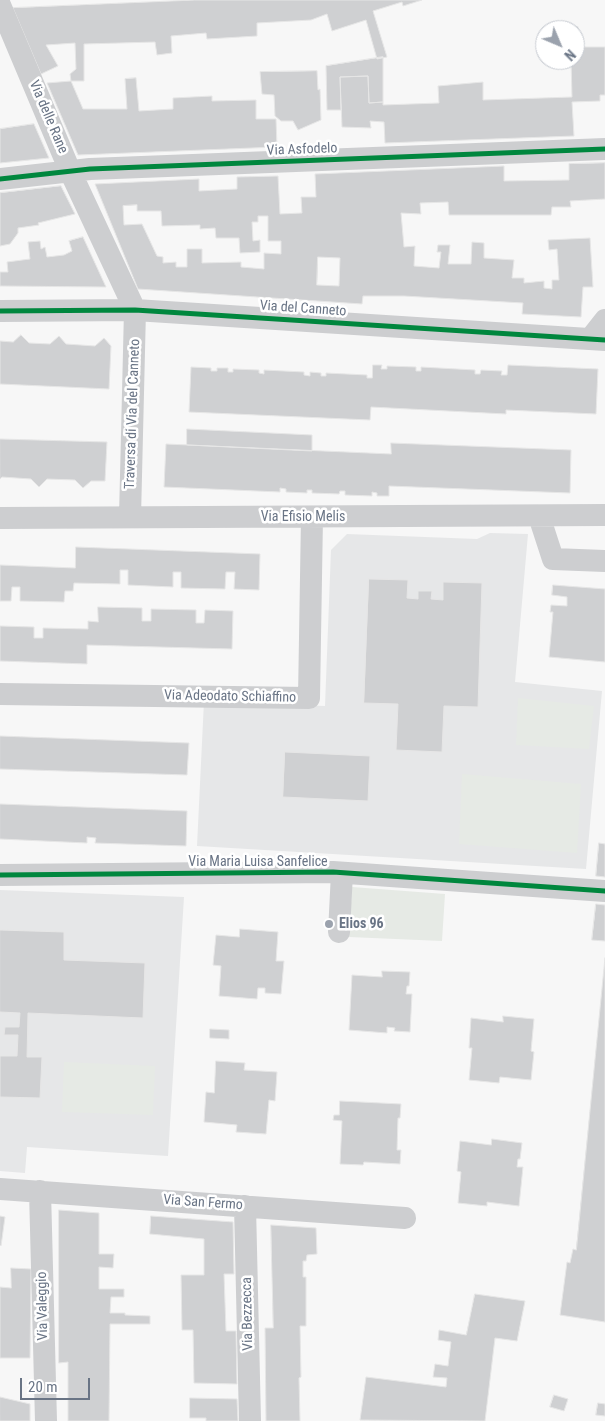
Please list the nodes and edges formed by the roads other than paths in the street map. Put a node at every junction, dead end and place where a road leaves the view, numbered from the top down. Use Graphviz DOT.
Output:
graph roads {
  1 [pos="0,6"];
  2 [pos="605,149"];
  3 [pos="70,170"];
  4 [pos="0,179"];
  5 [pos="136,310"];
  6 [pos="0,311"];
  7 [pos="605,320"];
  8 [pos="598,340"];
  9 [pos="312,516"];
  10 [pos="539,516"];
  11 [pos="605,516"];
  12 [pos="130,517"];
  13 [pos="0,518"];
  14 [pos="605,562"];
  15 [pos="0,694"];
  16 [pos="342,873"];
  17 [pos="0,875"];
  18 [pos="605,890"];
  19 [pos="339,932"];
  20 [pos="0,1189"];
  21 [pos="40,1192"];
  22 [pos="245,1206"];
  23 [pos="405,1218"];
  24 [pos="46,1421"];
  25 [pos="250,1421"];
  1 -- 3 [label="street, Via delle Rane"];
  2 -- 3 [label="street, Via Asfodelo"];
  3 -- 4 [label="street, Via Asfodelo"];
  3 -- 5 [label="street, Via delle Rane"];
  5 -- 6 [label="street, Via del Canneto"];
  5 -- 8 [label="street, Via del Canneto"];
  5 -- 12 [label="street, Traversa di Via del Canneto"];
  7 -- 8 [label="street"];
  9 -- 10 [label="street, Via Efisio Melis"];
  9 -- 12 [label="street, Via Efisio Melis"];
  9 -- 15 [label="street, Via Adeodato Schiaffino"];
  10 -- 11 [label="street, Via Efisio Melis"];
  10 -- 14 [label="street"];
  12 -- 13 [label="street, Via Efisio Melis"];
  16 -- 17 [label="street, Via Maria Luisa Sanfelice"];
  16 -- 18 [label="street, Via Maria Luisa Sanfelice"];
  16 -- 19 [label="street"];
  20 -- 21 [label="street, Via San Fermo"];
  21 -- 22 [label="street, Via San Fermo"];
  21 -- 24 [label="street, Via Valeggio"];
  22 -- 23 [label="street, Via San Fermo"];
  22 -- 25 [label="street, Via Bezzecca"];
}
